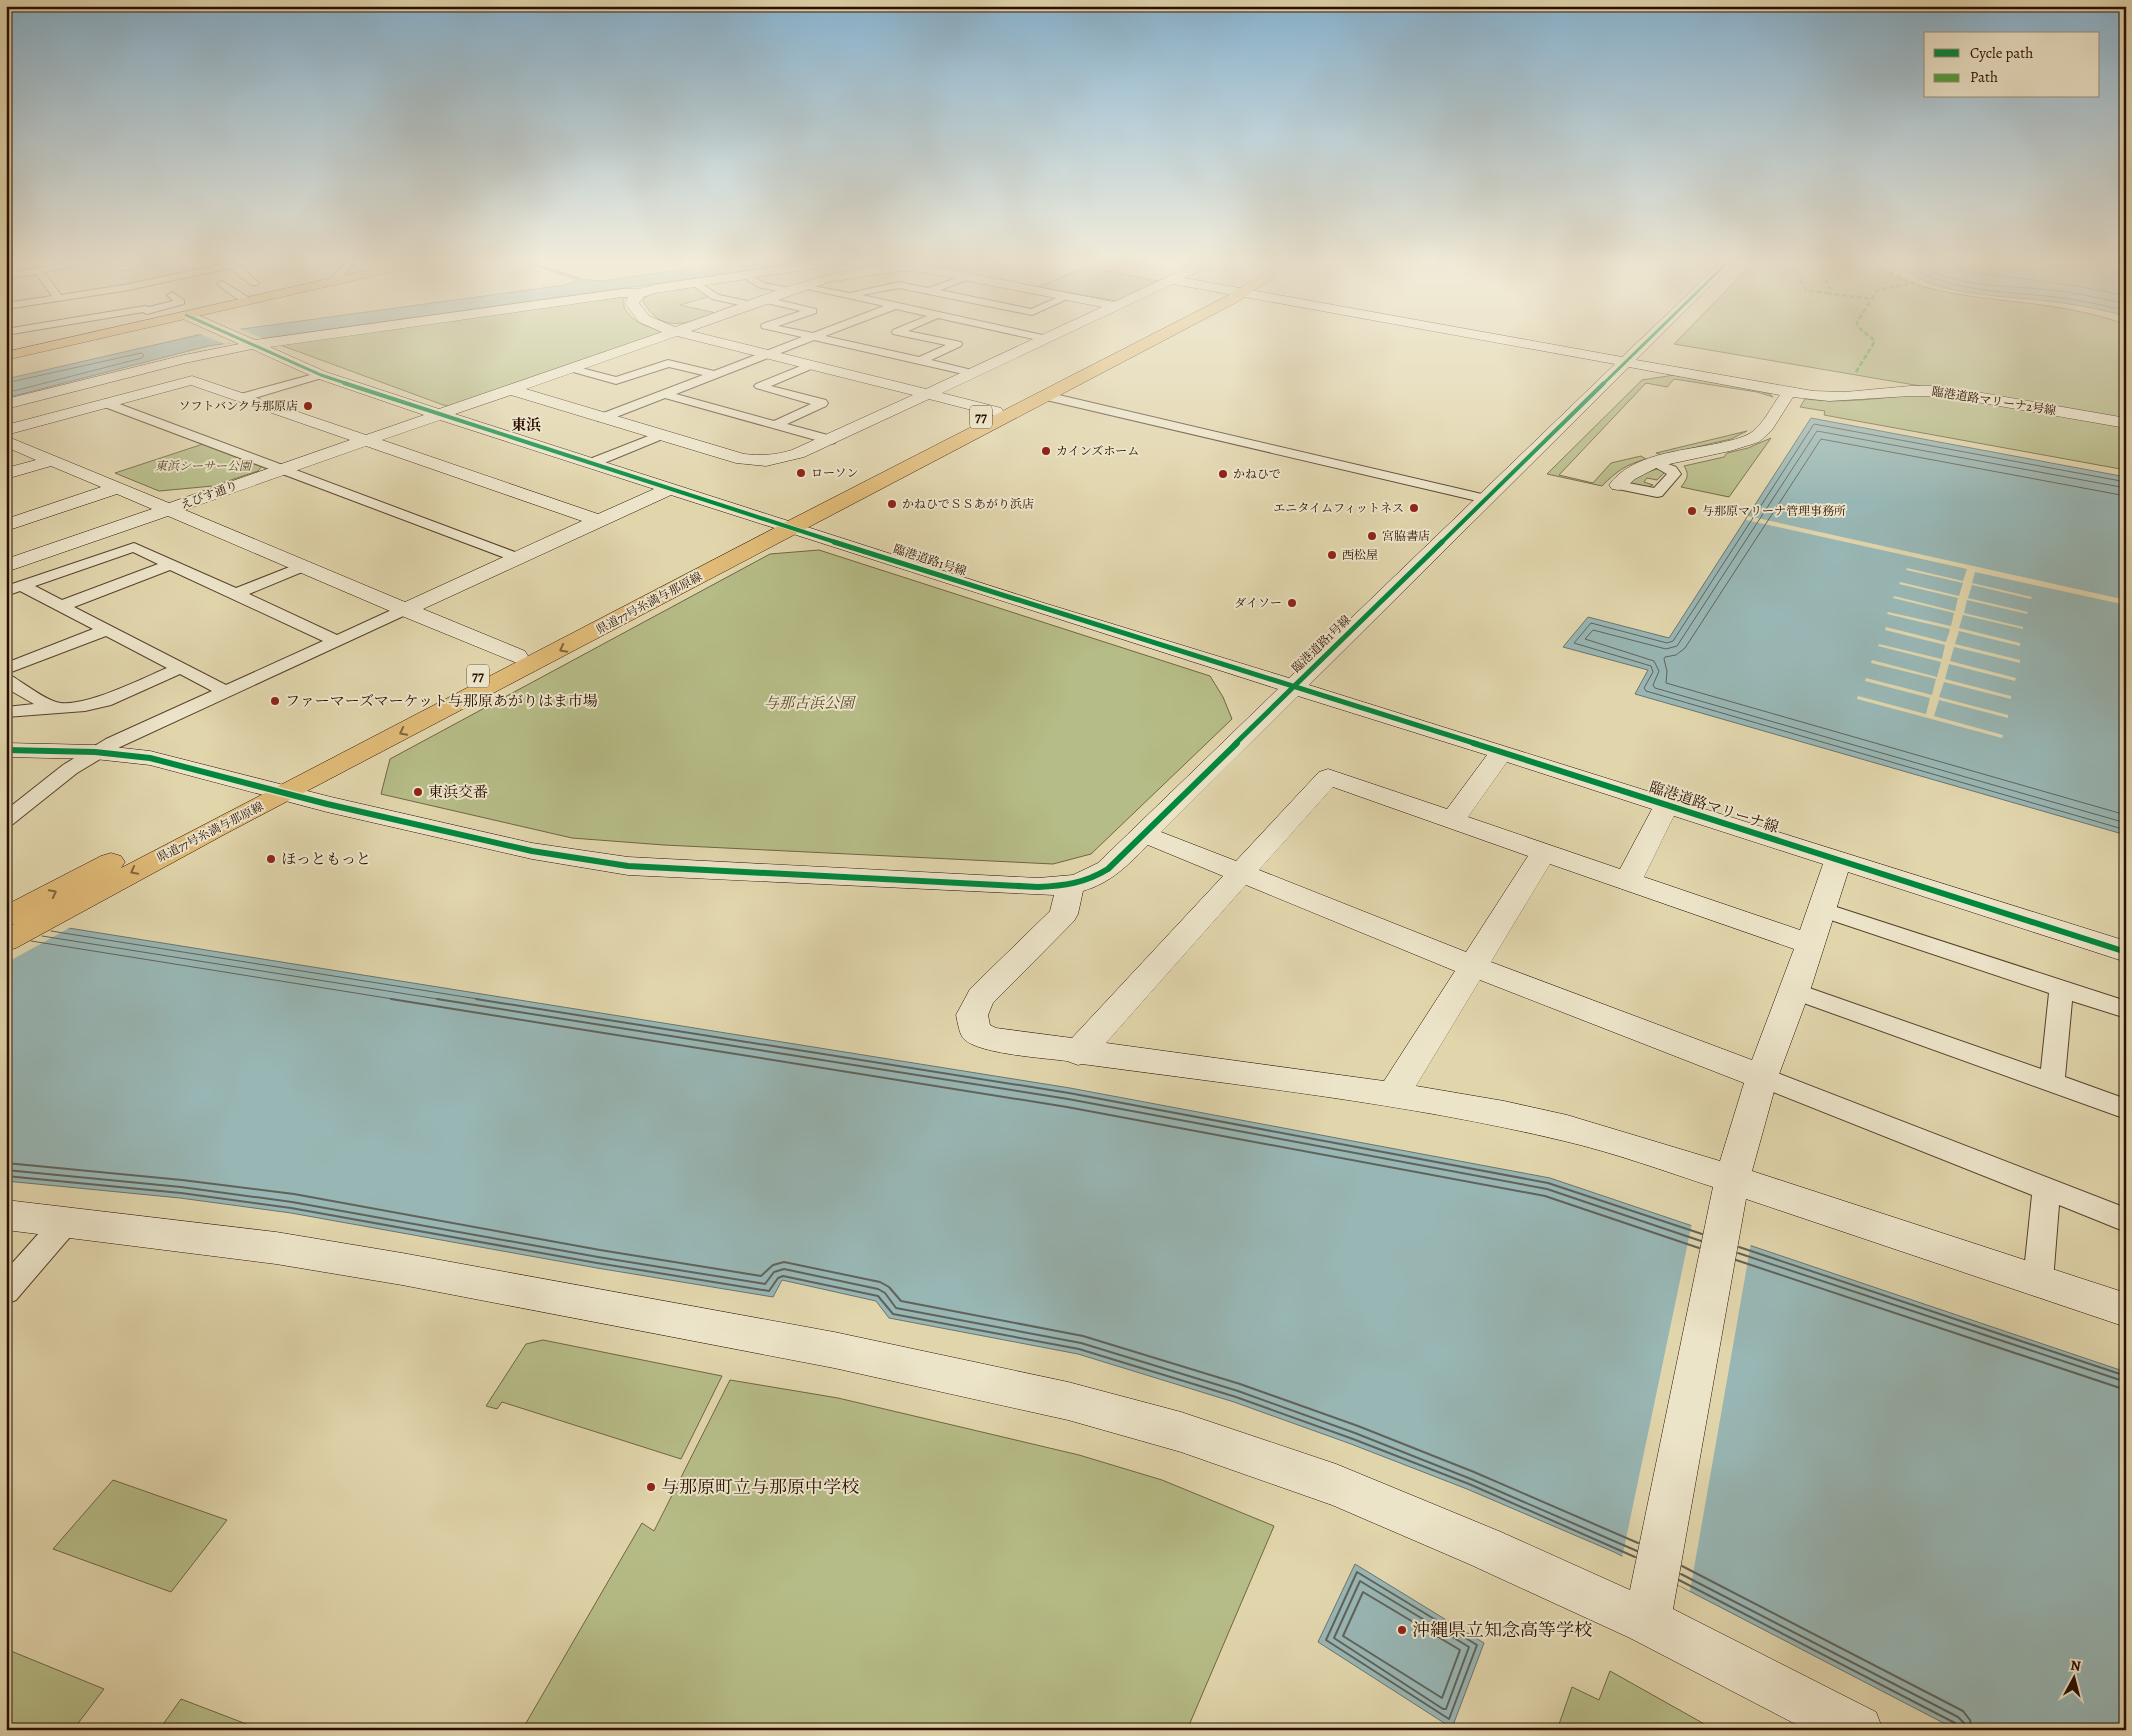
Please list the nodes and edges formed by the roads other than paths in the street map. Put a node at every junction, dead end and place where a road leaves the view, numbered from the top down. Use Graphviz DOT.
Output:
graph roads {
  1 [pos="77,340"];
  2 [pos="242,340"];
  3 [pos="272,340"];
  4 [pos="652,340"];
  5 [pos="709,340"];
  6 [pos="802,340"];
  7 [pos="829,340"];
  8 [pos="937,340"];
  9 [pos="1042,340"];
  10 [pos="1139,340"];
  11 [pos="1149,340"];
  12 [pos="1503,340"];
  13 [pos="1648,340"];
  14 [pos="249,343"];
  15 [pos="766,354"];
  16 [pos="6,356"];
  17 [pos="920,361"];
  18 [pos="1625,362"];
  19 [pos="812,365"];
  20 [pos="570,368"];
  21 [pos="972,373"];
  22 [pos="713,374"];
  23 [pos="321,375"];
  24 [pos="511,390"];
  25 [pos="1788,392"];
  26 [pos="663,394"];
  27 [pos="928,394"];
  28 [pos="1046,396"];
  29 [pos="241,398"];
  30 [pos="106,403"];
  31 [pos="6,404"];
  32 [pos="995,411"];
  33 [pos="439,414"];
  34 [pos="602,418"];
  35 [pos="2126,423"];
  36 [pos="775,425"];
  37 [pos="6,430"];
  38 [pos="661,435"];
  39 [pos="365,440"];
  40 [pos="830,440"];
  41 [pos="6,441"];
  42 [pos="52,460"];
  43 [pos="592,463"];
  44 [pos="1655,463"];
  45 [pos="282,469"];
  46 [pos="6,474"];
  47 [pos="1618,485"];
  48 [pos="117,488"];
  49 [pos="671,488"];
  50 [pos="1486,499"];
  51 [pos="168,510"];
  52 [pos="599,521"];
  53 [pos="784,524"];
  54 [pos="6,525"];
  55 [pos="518,558"];
  56 [pos="171,564"];
  57 [pos="6,566"];
  58 [pos="302,568"];
  59 [pos="14,588"];
  60 [pos="236,594"];
  61 [pos="62,606"];
  62 [pos="404,610"];
  63 [pos="107,630"];
  64 [pos="337,641"];
  65 [pos="517,656"];
  66 [pos="180,668"];
  67 [pos="6,669"];
  68 [pos="6,680"];
  69 [pos="1294,687"];
  70 [pos="225,691"];
  71 [pos="53,708"];
  72 [pos="6,712"];
  73 [pos="6,750"];
  74 [pos="95,752"];
  75 [pos="1502,752"];
  76 [pos="261,785"];
  77 [pos="286,792"];
  78 [pos="6,804"];
  79 [pos="26,804"];
  80 [pos="1667,804"];
  81 [pos="6,820"];
  82 [pos="1452,820"];
  83 [pos="1143,834"];
  84 [pos="1543,853"];
  85 [pos="1838,860"];
  86 [pos="1241,874"];
  87 [pos="1627,882"];
  88 [pos="1070,886"];
  89 [pos="1821,909"];
  90 [pos="7,925"];
  91 [pos="1809,944"];
  92 [pos="2126,952"];
  93 [pos="1472,966"];
  94 [pos="2061,989"];
  95 [pos="1795,990"];
  96 [pos="2126,1010"];
  97 [pos="1078,1053"];
  98 [pos="1762,1077"];
  99 [pos="2052,1082"];
  100 [pos="1393,1095"];
  101 [pos="2126,1109"];
  102 [pos="2046,1189"];
  103 [pos="1728,1198"];
  104 [pos="6,1215"];
  105 [pos="2126,1220"];
  106 [pos="66,1222"];
  107 [pos="2038,1281"];
  108 [pos="8,1287"];
  109 [pos="2126,1310"];
  110 [pos="1647,1621"];
  111 [pos="1858,1730"];
  1 -- 16 [label="main road"];
  2 -- 14 [label="street, 臨港道路1号線"];
  3 -- 14 [label="street"];
  4 -- 20 [label="street, えびす通り"];
  5 -- 15 [label="street"];
  6 -- 15 [label="street"];
  7 -- 17 [label="street"];
  8 -- 17 [label="street"];
  9 -- 21 [label="street"];
  10 -- 32 [label="main road, 県道77号糸満与那原線 / 77"];
  11 -- 28 [label="main road, 県道77号糸満与那原線 / 77"];
  12 -- 18 [label="street, 臨港道路マリーナ2号線"];
  13 -- 18 [label="street, 臨港道路1号線"];
  14 -- 23 [label="street, 臨港道路1号線"];
  14 -- 31 [label="street"];
  15 -- 19 [label="street"];
  15 -- 22 [label="street"];
  17 -- 21 [label="street"];
  18 -- 25 [label="street, 臨港道路マリーナ2号線"];
  18 -- 50 [label="street, 臨港道路1号線"];
  19 -- 27 [label="street"];
  19 -- 36 [label="street"];
  20 -- 22 [label="street"];
  20 -- 24 [label="street, えびす通り"];
  21 -- 27 [label="street"];
  22 -- 26 [label="street"];
  23 -- 29 [label="street"];
  23 -- 33 [label="street, 臨港道路1号線"];
  24 -- 33 [label="street, えびす通り"];
  24 -- 34 [label="street"];
  25 -- 35 [label="street, 臨港道路マリーナ2号線"];
  25 -- 44 [label="street"];
  26 -- 34 [label="street"];
  26 -- 36 [label="street"];
  27 -- 32 [label="street"];
  27 -- 40 [label="street"];
  28 -- 50 [label="street"];
  28 -- 53 [label="main road, 県道77号糸満与那原線 / 77"];
  29 -- 30 [label="street"];
  29 -- 39 [label="street"];
  30 -- 37 [label="street"];
  30 -- 45 [label="street"];
  32 -- 53 [label="main road, 県道77号糸満与那原線 / 77"];
  33 -- 39 [label="street, えびす通り"];
  33 -- 43 [label="street, 臨港道路1号線"];
  34 -- 38 [label="street"];
  36 -- 40 [label="street"];
  38 -- 40 [label="street"];
  38 -- 43 [label="street"];
  39 -- 45 [label="street, えびす通り"];
  39 -- 52 [label="street"];
  41 -- 42 [label="street"];
  42 -- 46 [label="street"];
  42 -- 48 [label="street"];
  43 -- 49 [label="street, 臨港道路1号線"];
  44 -- 47 [label="street"];
  44 -- 47 [label="street"];
  45 -- 51 [label="street, えびす通り"];
  45 -- 55 [label="street"];
  48 -- 51 [label="street"];
  48 -- 54 [label="street"];
  49 -- 52 [label="street"];
  49 -- 53 [label="street, 臨港道路1号線"];
  50 -- 69 [label="street, 臨港道路1号線"];
  51 -- 57 [label="street, えびす通り"];
  51 -- 58 [label="street"];
  52 -- 55 [label="street"];
  53 -- 65 [label="main road, 県道77号糸満与那原線 / 77"];
  53 -- 69 [label="street, 臨港道路1号線"];
  53 -- 77 [label="main road, 県道77号糸満与那原線 / 77, one-way"];
  55 -- 62 [label="street"];
  56 -- 59 [label="street"];
  56 -- 60 [label="street"];
  56 -- 61 [label="street"];
  58 -- 60 [label="street"];
  58 -- 62 [label="street"];
  59 -- 61 [label="street"];
  60 -- 64 [label="street"];
  61 -- 63 [label="street"];
  62 -- 64 [label="street"];
  62 -- 65 [label="street"];
  63 -- 66 [label="street"];
  63 -- 67 [label="street"];
  64 -- 70 [label="street"];
  65 -- 76 [label="main road, 県道77号糸満与那原線 / 77"];
  66 -- 70 [label="street"];
  66 -- 71 [label="street"];
  68 -- 71 [label="street"];
  69 -- 75 [label="street, 臨港道路マリーナ線"];
  69 -- 83 [label="street"];
  70 -- 74 [label="street"];
  71 -- 72 [label="street"];
  73 -- 74 [label="street"];
  74 -- 76 [label="street"];
  74 -- 79 [label="street"];
  75 -- 80 [label="street, 臨港道路マリーナ線"];
  75 -- 82 [label="street"];
  76 -- 77 [label="street"];
  90 -- 76 [label="main road, 県道77号糸満与那原線 / 77, one-way"];
  77 -- 88 [label="street"];
  77 -- 90 [label="main road, 県道77号糸満与那原線 / 77, one-way"];
  78 -- 79 [label="street"];
  79 -- 81 [label="street"];
  80 -- 85 [label="street, 臨港道路マリーナ線"];
  80 -- 87 [label="street"];
  82 -- 84 [label="street"];
  82 -- 86 [label="street"];
  83 -- 86 [label="street"];
  83 -- 88 [label="street"];
  84 -- 87 [label="street"];
  84 -- 93 [label="street"];
  85 -- 89 [label="street"];
  85 -- 92 [label="street, 臨港道路マリーナ線"];
  86 -- 93 [label="street"];
  86 -- 97 [label="street"];
  87 -- 91 [label="street"];
  88 -- 97 [label="street"];
  89 -- 91 [label="street"];
  89 -- 94 [label="street"];
  91 -- 95 [label="street"];
  93 -- 98 [label="street"];
  93 -- 100 [label="street"];
  94 -- 96 [label="street"];
  94 -- 99 [label="street"];
  95 -- 98 [label="street"];
  95 -- 99 [label="street"];
  97 -- 100 [label="street"];
  98 -- 102 [label="street"];
  98 -- 103 [label="street"];
  99 -- 101 [label="street"];
  100 -- 103 [label="street"];
  102 -- 105 [label="street"];
  102 -- 107 [label="street"];
  103 -- 107 [label="street"];
  103 -- 110 [label="street"];
  104 -- 106 [label="street"];
  106 -- 108 [label="street"];
  106 -- 110 [label="street"];
  107 -- 109 [label="street"];
  110 -- 111 [label="street"];
}
